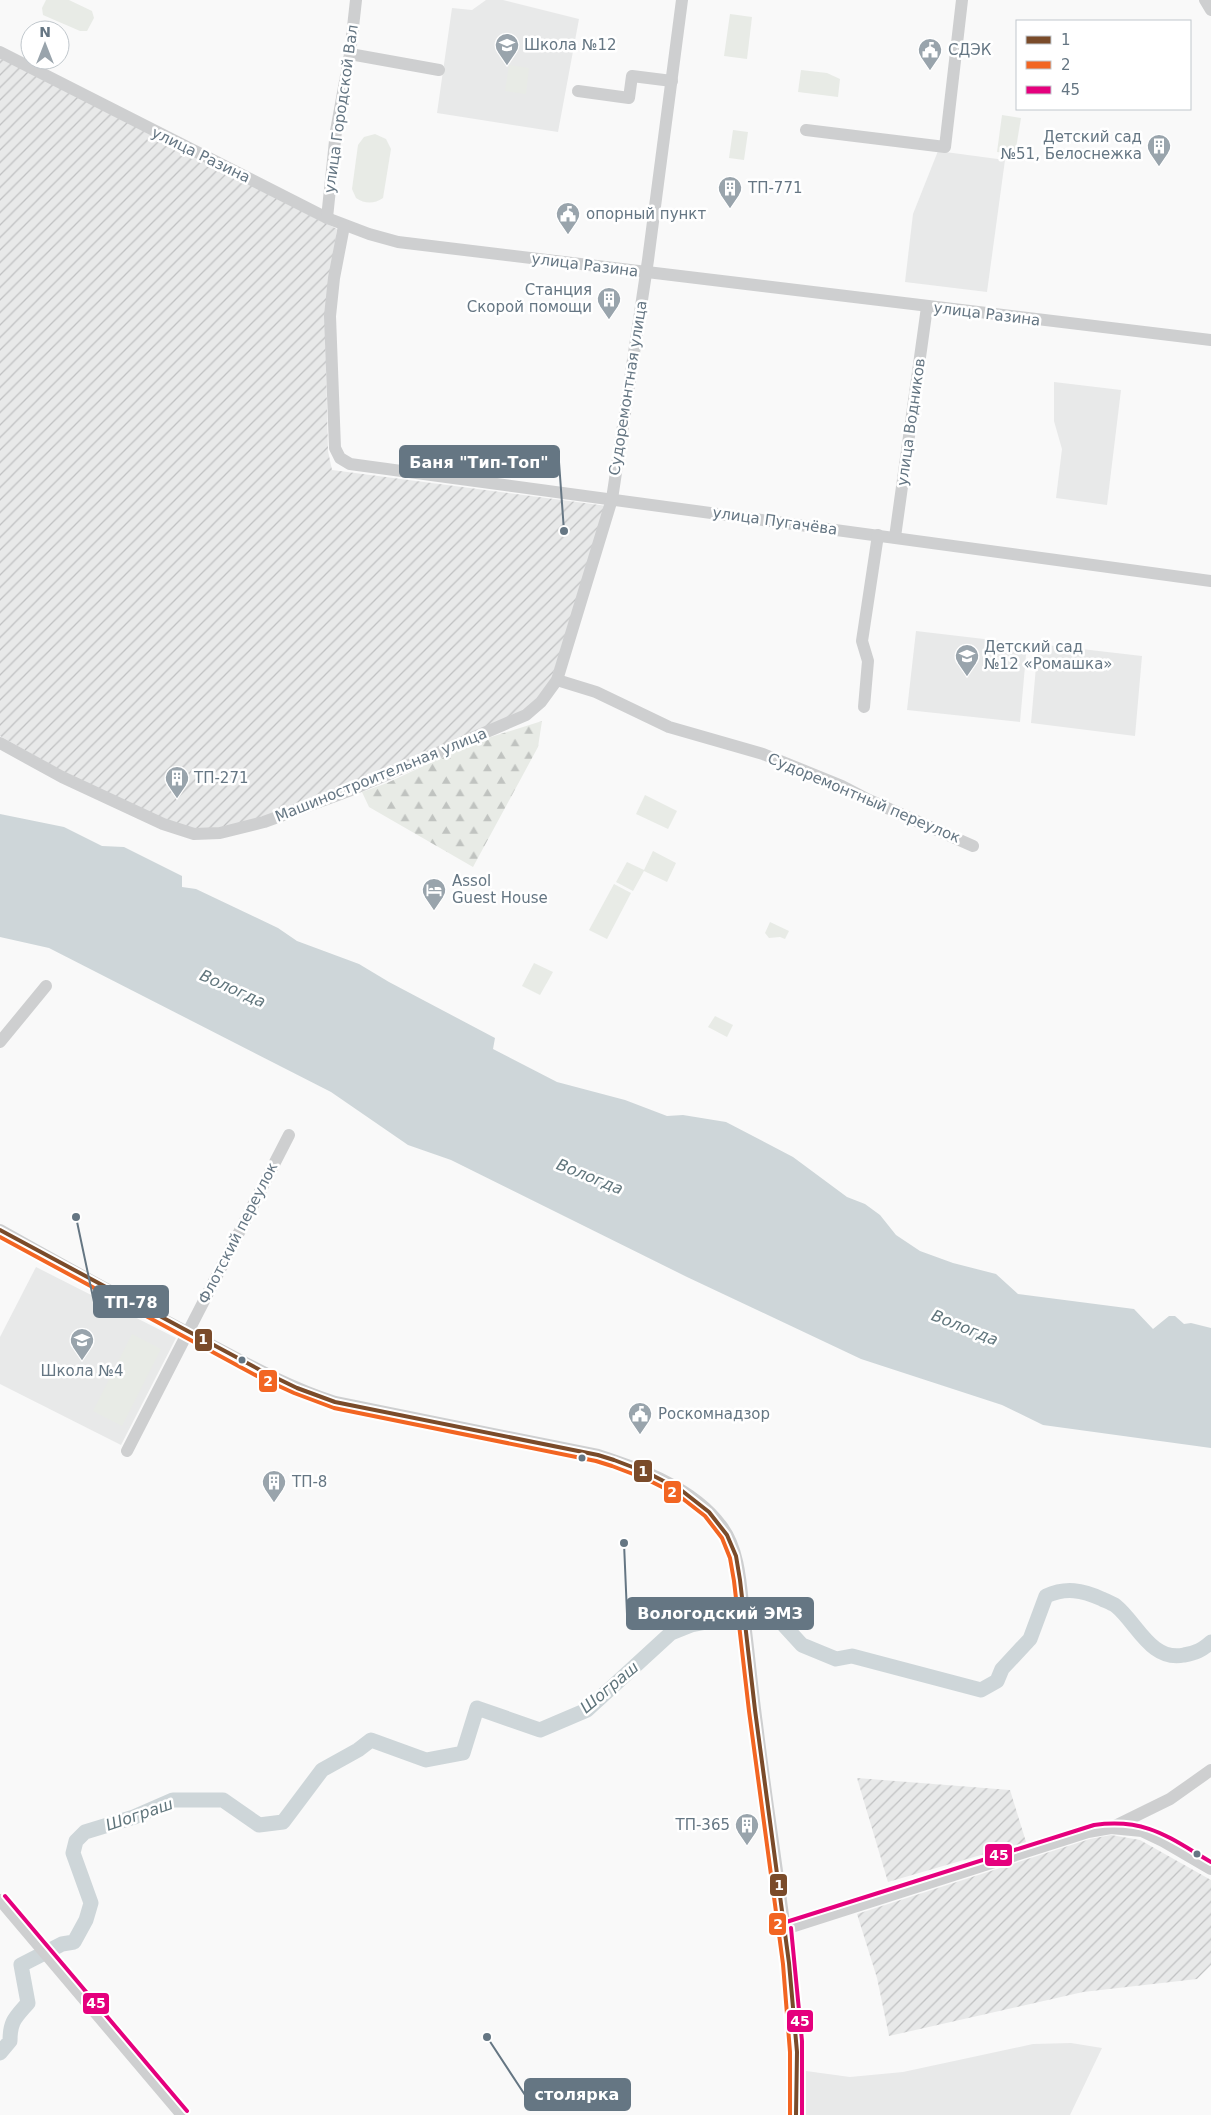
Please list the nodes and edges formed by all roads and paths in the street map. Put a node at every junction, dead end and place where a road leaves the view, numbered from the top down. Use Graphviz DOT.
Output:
graph roads {
  1 [pos="356,0"];
  2 [pos="682,0"];
  3 [pos="962,0"];
  4 [pos="1205,0"];
  5 [pos="1211,10"];
  6 [pos="0,52"];
  7 [pos="350,54"];
  8 [pos="439,70"];
  9 [pos="672,81"];
  10 [pos="578,91"];
  11 [pos="806,130"];
  12 [pos="327,218"];
  13 [pos="344,226"];
  14 [pos="646,272"];
  15 [pos="927,307"];
  16 [pos="1211,340"];
  17 [pos="612,499"];
  18 [pos="878,535"];
  19 [pos="895,537"];
  20 [pos="1211,581"];
  21 [pos="556,680"];
  22 [pos="864,707"];
  23 [pos="0,742"];
  24 [pos="974,846"];
  25 [pos="46,986"];
  26 [pos="0,1042"];
  27 [pos="289,1135"];
  28 [pos="0,1230"];
  29 [pos="187,1332"];
  30 [pos="126,1451"];
  31 [pos="1211,1770"];
  32 [pos="1111,1828"];
  33 [pos="1211,1869"];
  34 [pos="0,1900"];
  35 [pos="785,1929"];
  36 [pos="182,2115"];
  37 [pos="796,2115"];
  1 -- 7 [label="street, улица Городской Вал"];
  2 -- 9 [label="street, Судоремонтная улица"];
  3 -- 11 [label="street"];
  4 -- 5 [label="street"];
  6 -- 12 [label="street, улица Разина"];
  7 -- 8 [label="street"];
  7 -- 12 [label="street, улица Городской Вал"];
  9 -- 10 [label="street"];
  9 -- 14 [label="street, Судоремонтная улица"];
  12 -- 13 [label="street, улица Разина"];
  13 -- 14 [label="street, улица Разина"];
  13 -- 17 [label="street, улица Пугачёва"];
  14 -- 15 [label="street, улица Разина"];
  14 -- 17 [label="street, Судоремонтная улица"];
  15 -- 16 [label="street, улица Разина"];
  15 -- 19 [label="street, улица Водников"];
  17 -- 18 [label="street, улица Пугачёва"];
  17 -- 21 [label="street, Судоремонтная улица"];
  18 -- 19 [label="street, улица Пугачёва"];
  18 -- 22 [label="street"];
  19 -- 20 [label="street, улица Пугачёва"];
  21 -- 23 [label="street, Машиностроительная улица"];
  21 -- 24 [label="street, Судоремонтный переулок"];
  25 -- 26 [label="street"];
  27 -- 29 [label="street, Флотский переулок"];
  28 -- 29 [label="street"];
  29 -- 30 [label="street, Флотский переулок"];
  29 -- 35 [label="street"];
  31 -- 32 [label="street"];
  32 -- 33 [label="street"];
  32 -- 35 [label="street"];
  34 -- 36 [label="street"];
  35 -- 37 [label="street"];
}
